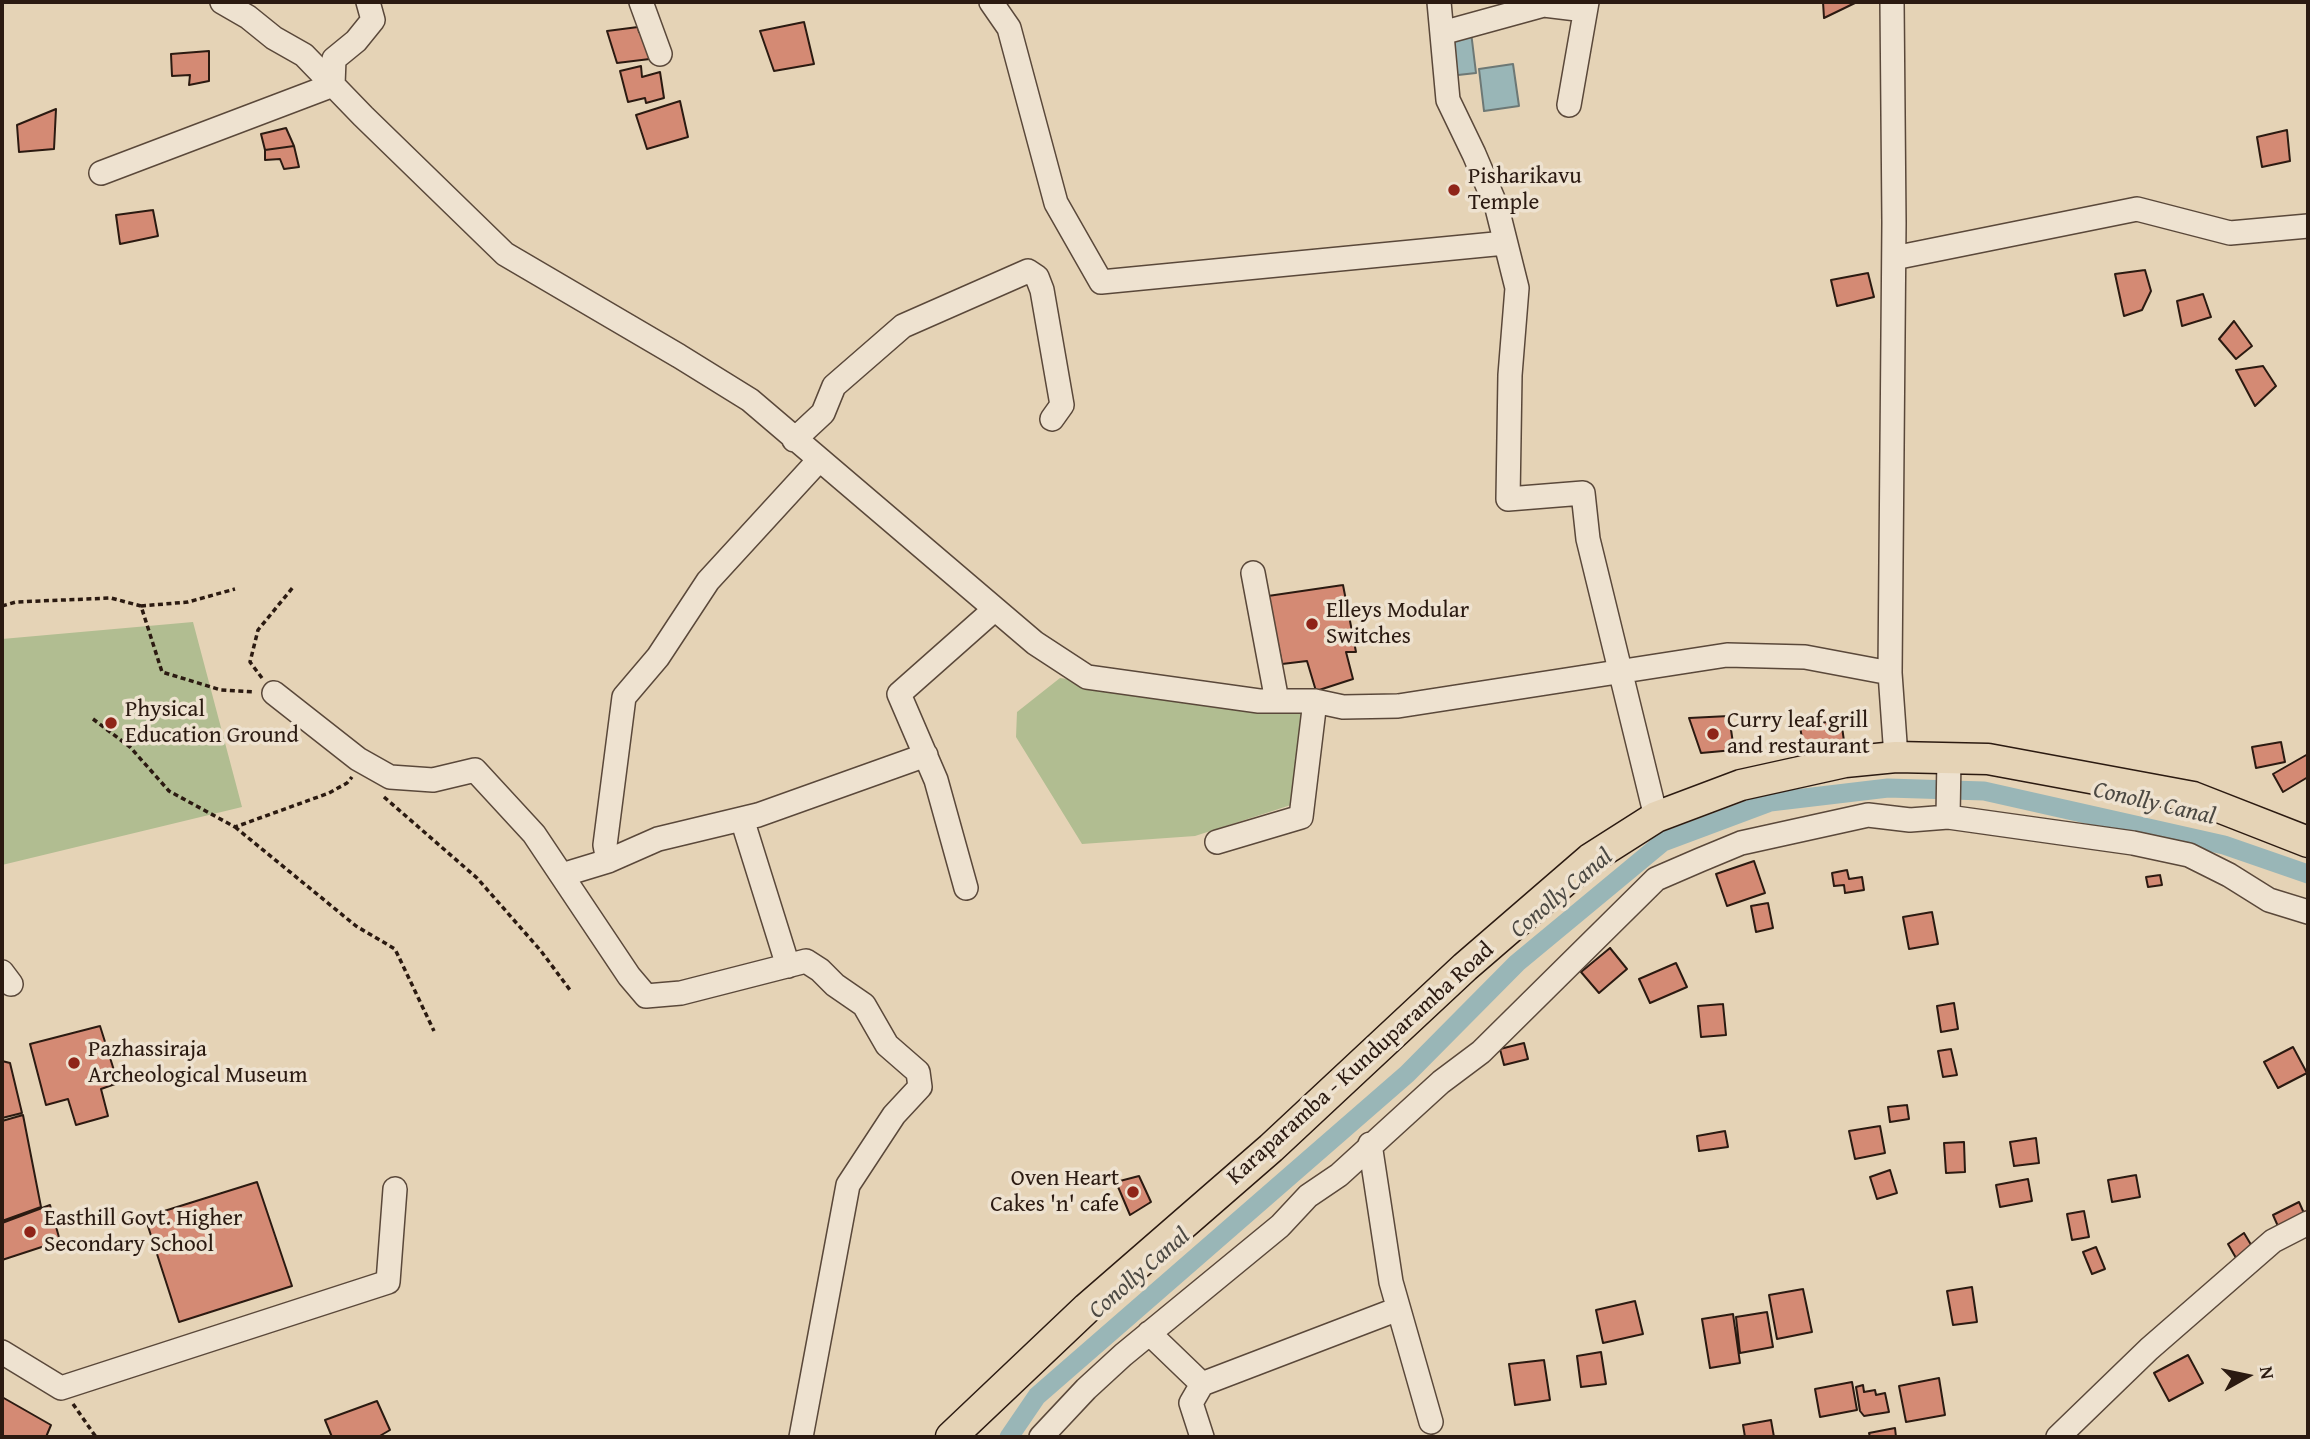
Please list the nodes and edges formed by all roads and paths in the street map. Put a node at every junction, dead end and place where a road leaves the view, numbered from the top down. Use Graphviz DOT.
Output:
graph roads {
  1 [pos="222,2"];
  2 [pos="369,2"];
  3 [pos="640,2"];
  4 [pos="991,2"];
  5 [pos="1439,2"];
  6 [pos="1892,2"];
  7 [pos="1586,6"];
  8 [pos="1442,33"];
  9 [pos="660,54"];
  10 [pos="333,85"];
  11 [pos="1570,105"];
  12 [pos="101,173"];
  13 [pos="2308,226"];
  14 [pos="1505,243"];
  15 [pos="1894,258"];
  16 [pos="1052,419"];
  17 [pos="794,440"];
  18 [pos="819,460"];
  19 [pos="1253,573"];
  20 [pos="294,586"];
  21 [pos="235,589"];
  22 [pos="2,606"];
  23 [pos="141,606"];
  24 [pos="995,609"];
  25 [pos="1621,673"];
  26 [pos="1890,673"];
  27 [pos="274,693"];
  28 [pos="1277,701"];
  29 [pos="1315,701"];
  30 [pos="93,719"];
  31 [pos="926,755"];
  32 [pos="1896,757"];
  33 [pos="1949,758"];
  34 [pos="358,759"];
  35 [pos="382,795"];
  36 [pos="1656,817"];
  37 [pos="1948,817"];
  38 [pos="742,819"];
  39 [pos="235,827"];
  40 [pos="1217,842"];
  41 [pos="2308,842"];
  42 [pos="608,861"];
  43 [pos="562,875"];
  44 [pos="966,888"];
  45 [pos="2308,912"];
  46 [pos="788,966"];
  47 [pos="570,990"];
  48 [pos="434,1031"];
  49 [pos="1370,1144"];
  50 [pos="396,1189"];
  51 [pos="2308,1223"];
  52 [pos="1398,1309"];
  53 [pos="1149,1333"];
  54 [pos="2,1352"];
  55 [pos="1202,1384"];
  56 [pos="61,1388"];
  57 [pos="1431,1422"];
  58 [pos="96,1437"];
  59 [pos="801,1437"];
  60 [pos="951,1437"];
  61 [pos="1041,1437"];
  62 [pos="1202,1437"];
  63 [pos="2058,1437"];
  1 -- 10 [label="street"];
  2 -- 10 [label="street"];
  3 -- 9 [label="street"];
  4 -- 14 [label="street"];
  5 -- 8 [label="street"];
  6 -- 15 [label="street"];
  7 -- 8 [label="street"];
  7 -- 11 [label="street"];
  8 -- 14 [label="street"];
  10 -- 12 [label="street"];
  10 -- 17 [label="street"];
  13 -- 15 [label="street"];
  14 -- 25 [label="street"];
  15 -- 26 [label="street"];
  16 -- 17 [label="street"];
  17 -- 18 [label="street"];
  18 -- 24 [label="street"];
  18 -- 42 [label="street"];
  19 -- 28 [label="street"];
  20 -- 27 [label="path"];
  21 -- 23 [label="path"];
  22 -- 23 [label="path"];
  23 -- 27 [label="path"];
  24 -- 28 [label="street"];
  24 -- 31 [label="street"];
  25 -- 26 [label="street"];
  25 -- 29 [label="street"];
  25 -- 36 [label="street"];
  26 -- 32 [label="street"];
  27 -- 34 [label="street"];
  28 -- 29 [label="street"];
  29 -- 40 [label="street"];
  30 -- 39 [label="path"];
  31 -- 38 [label="street"];
  31 -- 44 [label="street"];
  32 -- 33 [label="main road, Karaparamba - Kunduparamba Road"];
  32 -- 36 [label="main road, Karaparamba - Kunduparamba Road"];
  33 -- 37 [label="street"];
  33 -- 41 [label="main road, Karaparamba - Kunduparamba Road"];
  34 -- 39 [label="path"];
  34 -- 43 [label="street"];
  35 -- 47 [label="path"];
  36 -- 60 [label="main road, Karaparamba - Kunduparamba Road"];
  37 -- 45 [label="street"];
  37 -- 49 [label="street"];
  38 -- 42 [label="street"];
  38 -- 46 [label="street"];
  39 -- 48 [label="path"];
  42 -- 43 [label="street"];
  43 -- 46 [label="street"];
  46 -- 59 [label="street"];
  49 -- 52 [label="street"];
  49 -- 53 [label="street"];
  50 -- 56 [label="street"];
  51 -- 63 [label="street"];
  52 -- 55 [label="street"];
  52 -- 57 [label="street"];
  53 -- 55 [label="street"];
  53 -- 61 [label="street"];
  54 -- 56 [label="street"];
  55 -- 62 [label="street"];
  56 -- 58 [label="path"];
}
